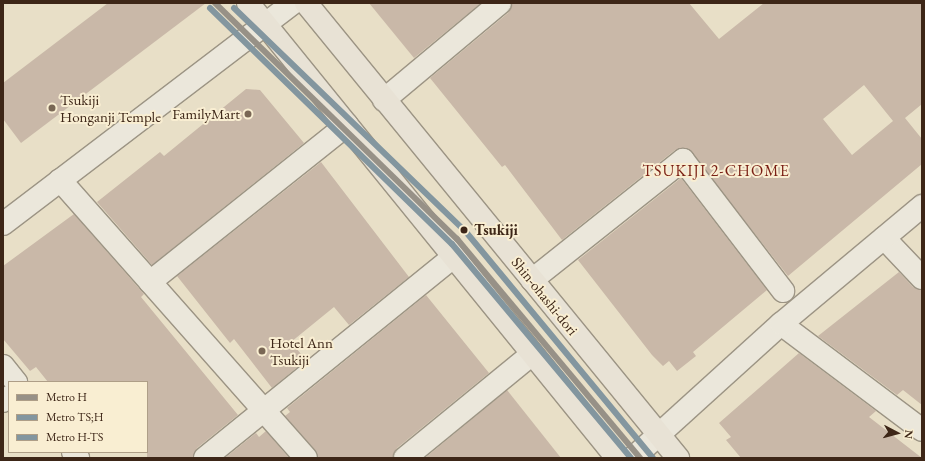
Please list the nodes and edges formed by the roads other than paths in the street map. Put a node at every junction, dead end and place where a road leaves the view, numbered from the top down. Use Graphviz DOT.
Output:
graph roads {
  1 [pos="248,3"];
  2 [pos="293,3"];
  3 [pos="306,3"];
  4 [pos="500,3"];
  5 [pos="265,25"];
  6 [pos="384,100"];
  7 [pos="347,125"];
  8 [pos="60,180"];
  9 [pos="922,206"];
  10 [pos="3,224"];
  11 [pos="884,238"];
  12 [pos="453,257"];
  13 [pos="922,278"];
  14 [pos="532,280"];
  15 [pos="150,282"];
  16 [pos="783,291"];
  17 [pos="781,324"];
  18 [pos="532,354"];
  19 [pos="3,366"];
  20 [pos="15,381"];
  21 [pos="264,410"];
  22 [pos="922,430"];
  23 [pos="659,434"];
  24 [pos="205,458"];
  25 [pos="306,458"];
  26 [pos="405,458"];
  27 [pos="617,458"];
  28 [pos="633,458"];
  29 [pos="678,458"];
  1 -- 5 [label="main road"];
  2 -- 5 [label="street"];
  3 -- 6 [label="main road, Shin-ohashi-dori"];
  4 -- 6 [label="street"];
  5 -- 7 [label="main road"];
  5 -- 8 [label="street"];
  6 -- 14 [label="main road, Shin-ohashi-dori"];
  7 -- 12 [label="main road"];
  7 -- 15 [label="street"];
  8 -- 10 [label="street"];
  8 -- 15 [label="street"];
  9 -- 11 [label="street"];
  11 -- 13 [label="street"];
  11 -- 17 [label="street"];
  12 -- 18 [label="main road"];
  12 -- 21 [label="street"];
  14 -- 16 [label="street"];
  14 -- 23 [label="main road, Shin-ohashi-dori"];
  15 -- 21 [label="street"];
  17 -- 22 [label="street"];
  17 -- 23 [label="street"];
  18 -- 26 [label="street"];
  18 -- 27 [label="main road"];
  19 -- 20 [label="street"];
  21 -- 24 [label="street"];
  21 -- 25 [label="street"];
  23 -- 28 [label="street"];
  23 -- 29 [label="main road, Shin-ohashi-dori"];
}
